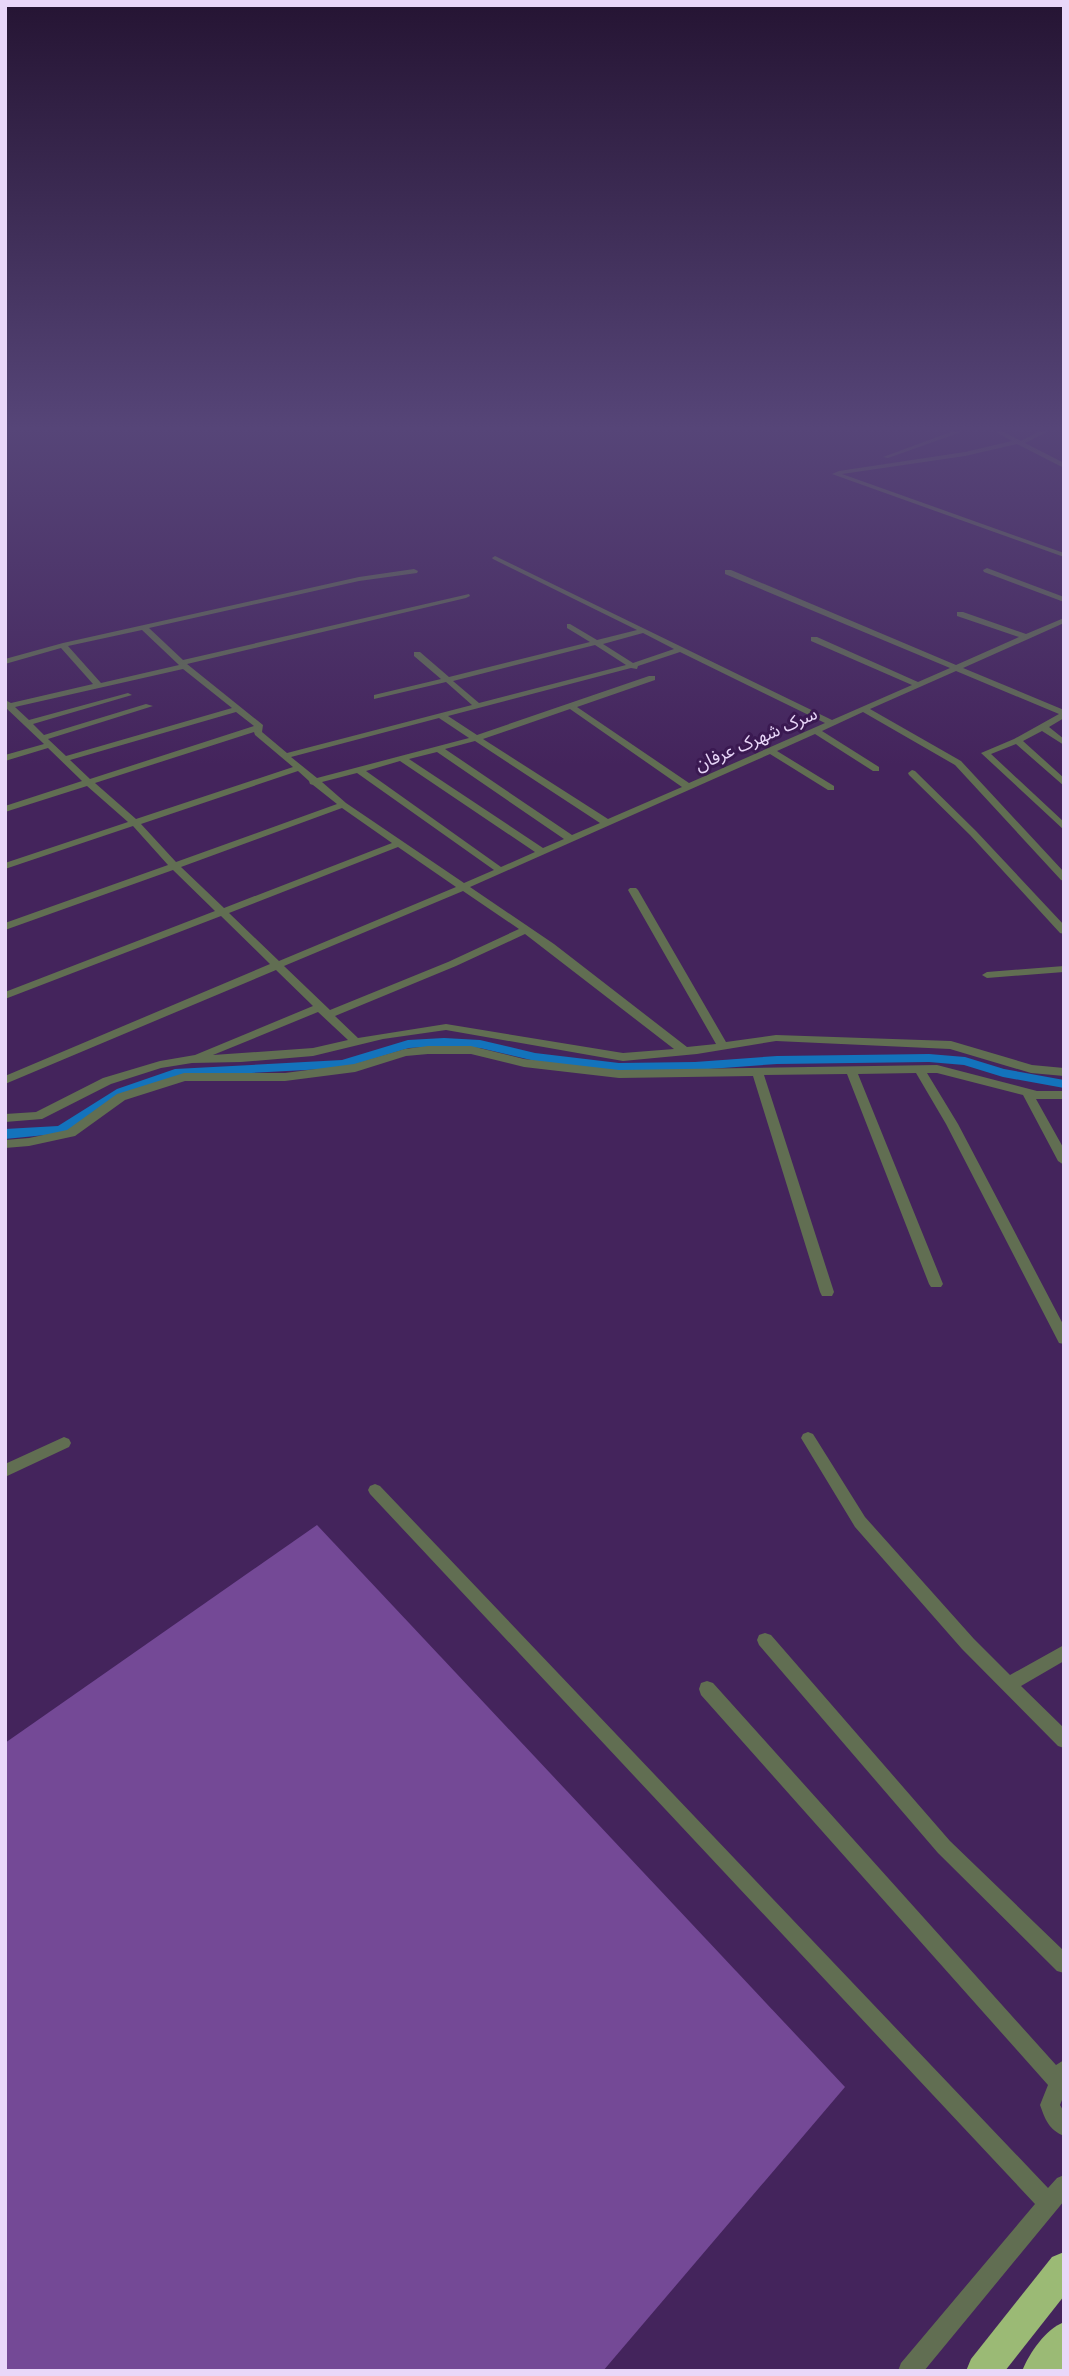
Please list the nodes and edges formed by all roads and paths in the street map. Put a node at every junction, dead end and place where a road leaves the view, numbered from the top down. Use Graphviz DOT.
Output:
graph roads {
  1 [pos="1030,543"];
  2 [pos="1064,555"];
  3 [pos="495,558"];
  4 [pos="987,570"];
  5 [pos="414,571"];
  6 [pos="728,572"];
  7 [pos="466,596"];
  8 [pos="1064,600"];
  9 [pos="960,614"];
  10 [pos="1064,620"];
  11 [pos="570,626"];
  12 [pos="144,627"];
  13 [pos="644,631"];
  14 [pos="1026,637"];
  15 [pos="814,639"];
  16 [pos="594,641"];
  17 [pos="63,645"];
  18 [pos="681,649"];
  19 [pos="417,654"];
  20 [pos="5,662"];
  21 [pos="183,664"];
  22 [pos="631,666"];
  23 [pos="954,668"];
  24 [pos="446,680"];
  25 [pos="917,684"];
  26 [pos="99,686"];
  27 [pos="128,695"];
  28 [pos="377,697"];
  29 [pos="477,705"];
  30 [pos="149,706"];
  31 [pos="8,707"];
  32 [pos="572,707"];
  33 [pos="238,709"];
  34 [pos="863,709"];
  35 [pos="1064,713"];
  36 [pos="440,715"];
  37 [pos="28,723"];
  38 [pos="832,723"];
  39 [pos="260,727"];
  40 [pos="1042,727"];
  41 [pos="815,730"];
  42 [pos="478,738"];
  43 [pos="46,741"];
  44 [pos="1017,741"];
  45 [pos="1064,743"];
  46 [pos="439,749"];
  47 [pos="769,750"];
  48 [pos="285,756"];
  49 [pos="5,758"];
  50 [pos="65,758"];
  51 [pos="401,758"];
  52 [pos="299,768"];
  53 [pos="359,769"];
  54 [pos="876,769"];
  55 [pos="912,773"];
  56 [pos="87,782"];
  57 [pos="313,782"];
  58 [pos="1064,783"];
  59 [pos="688,787"];
  60 [pos="831,788"];
  61 [pos="343,805"];
  62 [pos="5,809"];
  63 [pos="134,822"];
  64 [pos="607,823"];
  65 [pos="1064,827"];
  66 [pos="570,839"];
  67 [pos="397,844"];
  68 [pos="542,852"];
  69 [pos="174,865"];
  70 [pos="5,866"];
  71 [pos="500,870"];
  72 [pos="1064,878"];
  73 [pos="461,888"];
  74 [pos="633,890"];
  75 [pos="221,912"];
  76 [pos="5,927"];
  77 [pos="526,929"];
  78 [pos="1064,931"];
  79 [pos="277,966"];
  80 [pos="1064,969"];
  81 [pos="987,975"];
  82 [pos="5,996"];
  83 [pos="324,1011"];
  84 [pos="357,1043"];
  85 [pos="723,1046"];
  86 [pos="684,1052"];
  87 [pos="623,1057"];
  88 [pos="192,1059"];
  89 [pos="919,1069"];
  90 [pos="852,1070"];
  91 [pos="757,1071"];
  92 [pos="1064,1072"];
  93 [pos="621,1074"];
  94 [pos="5,1080"];
  95 [pos="1027,1092"];
  96 [pos="1064,1095"];
  97 [pos="5,1118"];
  98 [pos="5,1144"];
  99 [pos="1064,1161"];
  100 [pos="936,1284"];
  101 [pos="827,1292"];
  102 [pos="1064,1339"];
  103 [pos="808,1438"];
  104 [pos="64,1443"];
  105 [pos="5,1471"];
  106 [pos="375,1490"];
  107 [pos="765,1640"];
  108 [pos="1064,1651"];
  109 [pos="1009,1684"];
  110 [pos="707,1689"];
  111 [pos="1064,1740"];
  112 [pos="1064,1964"];
  113 [pos="1061,2075"];
  114 [pos="1064,2126"];
  115 [pos="1064,2185"];
  116 [pos="1048,2203"];
  117 [pos="1064,2269"];
  118 [pos="1064,2339"];
  119 [pos="909,2371"];
  120 [pos="983,2371"];
  121 [pos="1039,2371"];
  1 -- 2 [label="street"];
  3 -- 13 [label="street"];
  4 -- 8 [label="street"];
  5 -- 12 [label="street"];
  6 -- 23 [label="street"];
  7 -- 21 [label="street"];
  9 -- 14 [label="street"];
  10 -- 14 [label="street, سرک شهرک عرفان"];
  11 -- 16 [label="street"];
  12 -- 17 [label="street"];
  12 -- 21 [label="street"];
  13 -- 16 [label="street"];
  13 -- 18 [label="street"];
  14 -- 23 [label="street, سرک شهرک عرفان"];
  15 -- 25 [label="street"];
  16 -- 22 [label="street"];
  16 -- 24 [label="street"];
  17 -- 20 [label="street"];
  17 -- 26 [label="street"];
  18 -- 22 [label="street"];
  18 -- 38 [label="street"];
  19 -- 24 [label="street"];
  21 -- 26 [label="street"];
  21 -- 33 [label="street"];
  22 -- 29 [label="street"];
  22 -- 32 [label="street"];
  23 -- 25 [label="street, سرک شهرک عرفان"];
  23 -- 35 [label="street"];
  24 -- 28 [label="street"];
  24 -- 29 [label="street"];
  25 -- 34 [label="street, سرک شهرک عرفان"];
  26 -- 31 [label="street"];
  27 -- 37 [label="street"];
  29 -- 36 [label="street"];
  30 -- 43 [label="street"];
  31 -- 37 [label="street"];
  32 -- 42 [label="street"];
  32 -- 59 [label="street"];
  33 -- 39 [label="street"];
  33 -- 50 [label="street"];
  34 -- 38 [label="street, سرک شهرک عرفان"];
  34 -- 72 [label="street"];
  35 -- 40 [label="street"];
  36 -- 42 [label="street"];
  36 -- 48 [label="street"];
  37 -- 43 [label="street"];
  38 -- 41 [label="street, سرک شهرک عرفان"];
  39 -- 48 [label="street"];
  39 -- 56 [label="street"];
  40 -- 44 [label="street"];
  40 -- 45 [label="street"];
  41 -- 47 [label="street, سرک شهرک عرفان"];
  41 -- 54 [label="street"];
  42 -- 46 [label="street"];
  42 -- 64 [label="street"];
  43 -- 49 [label="street"];
  43 -- 50 [label="street"];
  44 -- 58 [label="street"];
  44 -- 65 [label="street"];
  46 -- 51 [label="street"];
  46 -- 66 [label="street"];
  47 -- 59 [label="street, سرک شهرک عرفان"];
  47 -- 60 [label="street"];
  48 -- 52 [label="street"];
  50 -- 56 [label="street"];
  51 -- 53 [label="street"];
  51 -- 68 [label="street"];
  52 -- 57 [label="street"];
  52 -- 63 [label="street"];
  53 -- 57 [label="street"];
  53 -- 71 [label="street"];
  55 -- 78 [label="street"];
  56 -- 62 [label="street"];
  56 -- 63 [label="street"];
  57 -- 61 [label="street"];
  59 -- 64 [label="street, سرک شهرک عرفان"];
  61 -- 67 [label="street"];
  61 -- 69 [label="street"];
  63 -- 69 [label="street"];
  63 -- 70 [label="street"];
  64 -- 66 [label="street, سرک شهرک عرفان"];
  66 -- 68 [label="street, سرک شهرک عرفان"];
  67 -- 73 [label="street"];
  67 -- 75 [label="street"];
  68 -- 71 [label="street, سرک شهرک عرفان"];
  69 -- 75 [label="street"];
  69 -- 76 [label="street"];
  71 -- 73 [label="street, سرک شهرک عرفان"];
  73 -- 77 [label="street"];
  73 -- 79 [label="street, سرک شهرک عرفان"];
  74 -- 85 [label="street"];
  75 -- 79 [label="street"];
  75 -- 82 [label="street"];
  77 -- 83 [label="street"];
  77 -- 86 [label="street"];
  79 -- 83 [label="street"];
  79 -- 94 [label="street, سرک شهرک عرفان"];
  80 -- 81 [label="street"];
  83 -- 84 [label="street"];
  83 -- 88 [label="street"];
  84 -- 87 [label="street"];
  84 -- 88 [label="street"];
  85 -- 86 [label="street"];
  85 -- 92 [label="street"];
  86 -- 87 [label="street"];
  87 -- 93 [label="street"];
  88 -- 97 [label="street"];
  89 -- 90 [label="street"];
  89 -- 95 [label="street"];
  89 -- 102 [label="street"];
  90 -- 91 [label="street"];
  90 -- 100 [label="street"];
  91 -- 93 [label="street"];
  91 -- 101 [label="street"];
  93 -- 98 [label="street"];
  95 -- 96 [label="street"];
  95 -- 99 [label="street"];
  103 -- 109 [label="street"];
  104 -- 105 [label="street"];
  106 -- 116 [label="street"];
  107 -- 112 [label="street"];
  108 -- 109 [label="street"];
  109 -- 111 [label="street"];
  110 -- 113 [label="street"];
  113 -- 114 [label="street"];
  115 -- 116 [label="street"];
  116 -- 119 [label="street"];
  117 -- 120 [label="highway"];
  118 -- 121 [label="highway"];
}
